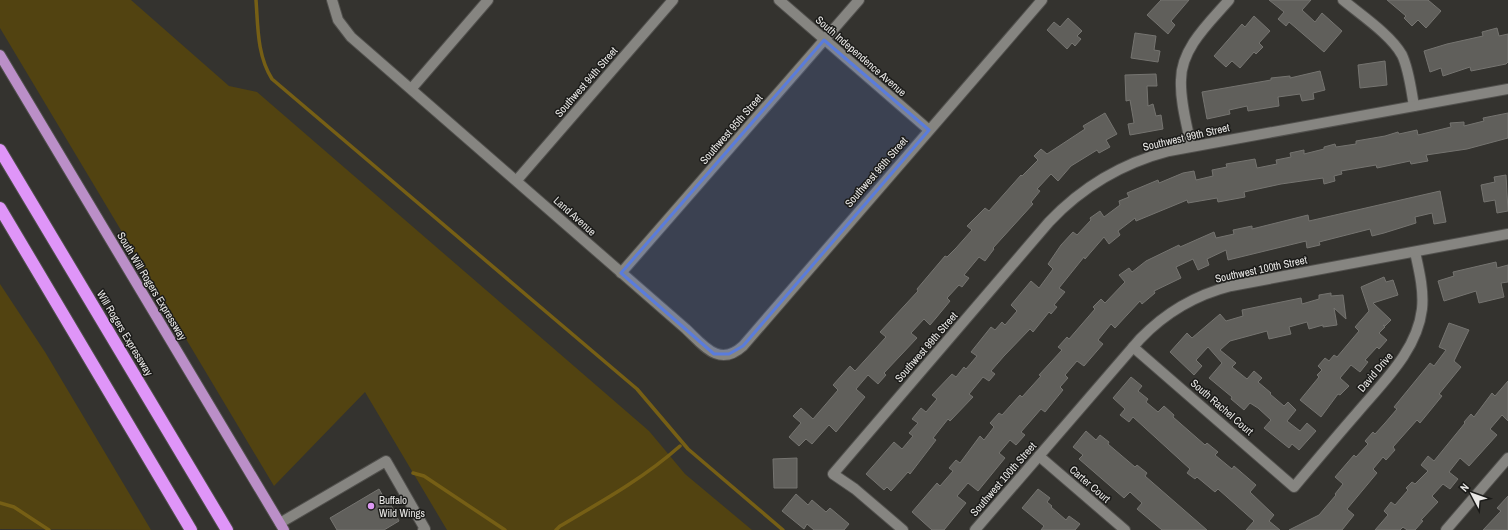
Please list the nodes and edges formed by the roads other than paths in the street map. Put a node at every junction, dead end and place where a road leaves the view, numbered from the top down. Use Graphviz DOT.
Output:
graph roads {
  1 [pos="332,0"];
  2 [pos="488,0"];
  3 [pos="673,0"];
  4 [pos="779,0"];
  5 [pos="859,0"];
  6 [pos="1042,0"];
  7 [pos="1229,0"];
  8 [pos="1343,0"];
  9 [pos="824,40"];
  10 [pos="0,55"];
  11 [pos="412,88"];
  12 [pos="1508,89"];
  13 [pos="1414,106"];
  14 [pos="929,130"];
  15 [pos="1191,146"];
  16 [pos="0,150"];
  17 [pos="517,180"];
  18 [pos="0,208"];
  19 [pos="1508,234"];
  20 [pos="1415,252"];
  21 [pos="621,273"];
  22 [pos="1133,347"];
  23 [pos="725,355"];
  24 [pos="1039,456"];
  25 [pos="1508,458"];
  26 [pos="1294,487"];
  27 [pos="282,527"];
  28 [pos="191,530"];
  29 [pos="227,530"];
  30 [pos="423,530"];
  31 [pos="902,530"];
  32 [pos="975,530"];
  33 [pos="1125,530"];
  34 [pos="1446,530"];
  1 -- 11 [label="street, Land Avenue"];
  2 -- 11 [label="street"];
  3 -- 17 [label="street, Southwest 94th Street"];
  4 -- 9 [label="street, South Independence Avenue"];
  5 -- 9 [label="street, Southwest 95th Street"];
  6 -- 14 [label="street, Southwest 96th Street"];
  7 -- 15 [label="street"];
  8 -- 13 [label="street"];
  9 -- 14 [label="street, South Independence Avenue"];
  9 -- 21 [label="street, Southwest 95th Street"];
  10 -- 27 [label="main road, South Will Rogers Expressway"];
  11 -- 17 [label="street, Land Avenue"];
  12 -- 13 [label="street, Southwest 99th Street"];
  13 -- 15 [label="street, Southwest 99th Street"];
  14 -- 23 [label="street, Southwest 96th Street"];
  15 -- 31 [label="street, Southwest 99th Street"];
  16 -- 29 [label="highway, Will Rogers Expressway"];
  17 -- 21 [label="street, Land Avenue"];
  18 -- 28 [label="highway"];
  19 -- 20 [label="street, Southwest 100th Street"];
  20 -- 22 [label="street, Southwest 100th Street"];
  20 -- 26 [label="street, David Drive"];
  21 -- 23 [label="street, Land Avenue"];
  22 -- 24 [label="street, Southwest 100th Street"];
  22 -- 26 [label="street, South Rachel Court"];
  24 -- 32 [label="street, Southwest 100th Street"];
  24 -- 33 [label="street, Carter Court"];
  25 -- 34 [label="street"];
  27 -- 30 [label="street"];
}
